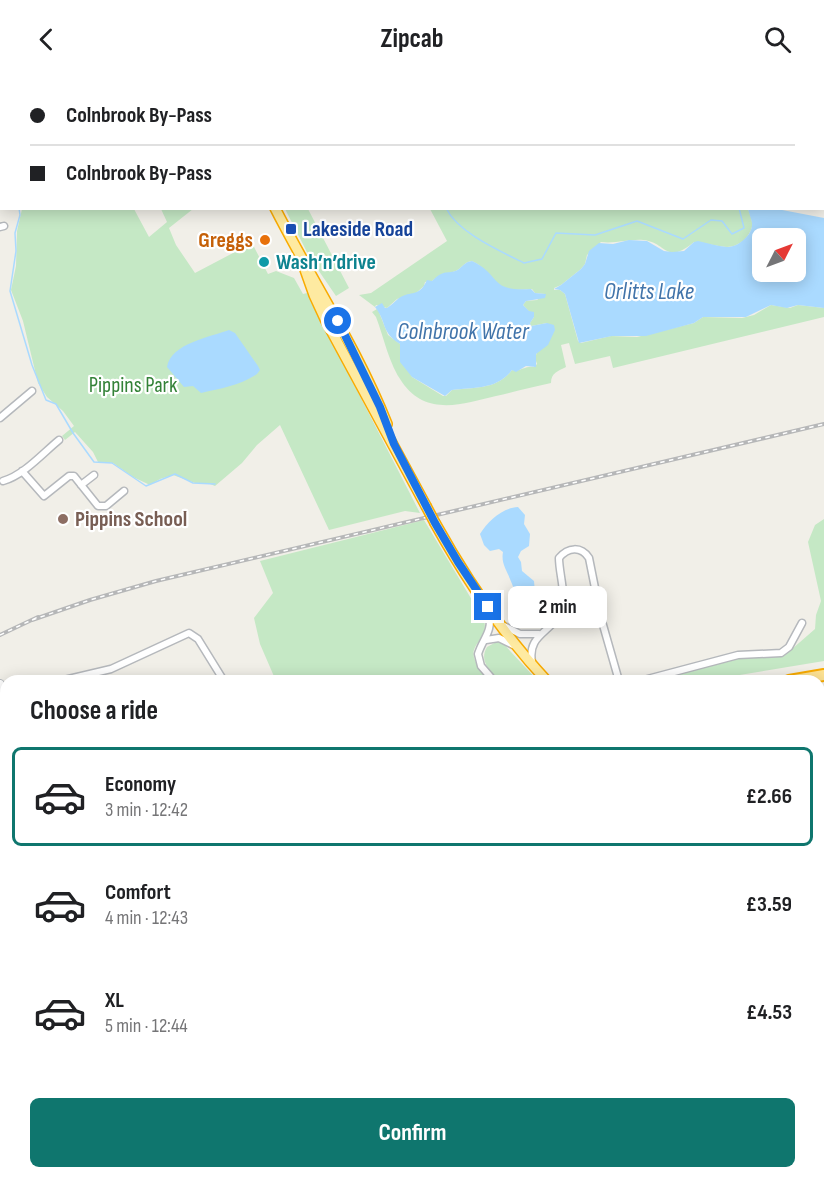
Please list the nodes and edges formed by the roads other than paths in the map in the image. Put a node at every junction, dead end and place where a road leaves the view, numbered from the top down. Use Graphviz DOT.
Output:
graph roads {
  1 [pos="276,210"];
  2 [pos="32,391"];
  3 [pos="0,418"];
  4 [pos="59,440"];
  5 [pos="22,471"];
  6 [pos="94,475"];
  7 [pos="1,480"];
  8 [pos="81,485"];
  9 [pos="124,491"];
  10 [pos="488,607"];
  11 [pos="802,622"];
  12 [pos="501,624"];
  13 [pos="539,634"];
  14 [pos="486,640"];
  15 [pos="518,647"];
  16 [pos="533,666"];
  17 [pos="86,675"];
  18 [pos="220,675"];
  19 [pos="488,675"];
  20 [pos="541,675"];
  21 [pos="617,675"];
  22 [pos="663,675"];
  1 -- 10 [label="highway, bridge"];
  2 -- 3 [label="street"];
  4 -- 5 [label="street"];
  5 -- 7 [label="street"];
  5 -- 8 [label="street"];
  6 -- 8 [label="street"];
  8 -- 9 [label="street"];
  10 -- 12 [label="highway"];
  10 -- 14 [label="street"];
  11 -- 22 [label="street"];
  12 -- 13 [label="street"];
  12 -- 15 [label="highway"];
  13 -- 16 [label="street"];
  13 -- 21 [label="street"];
  14 -- 15 [label="street"];
  14 -- 19 [label="street"];
  15 -- 16 [label="highway"];
  16 -- 20 [label="highway"];
  17 -- 18 [label="street"];
}
